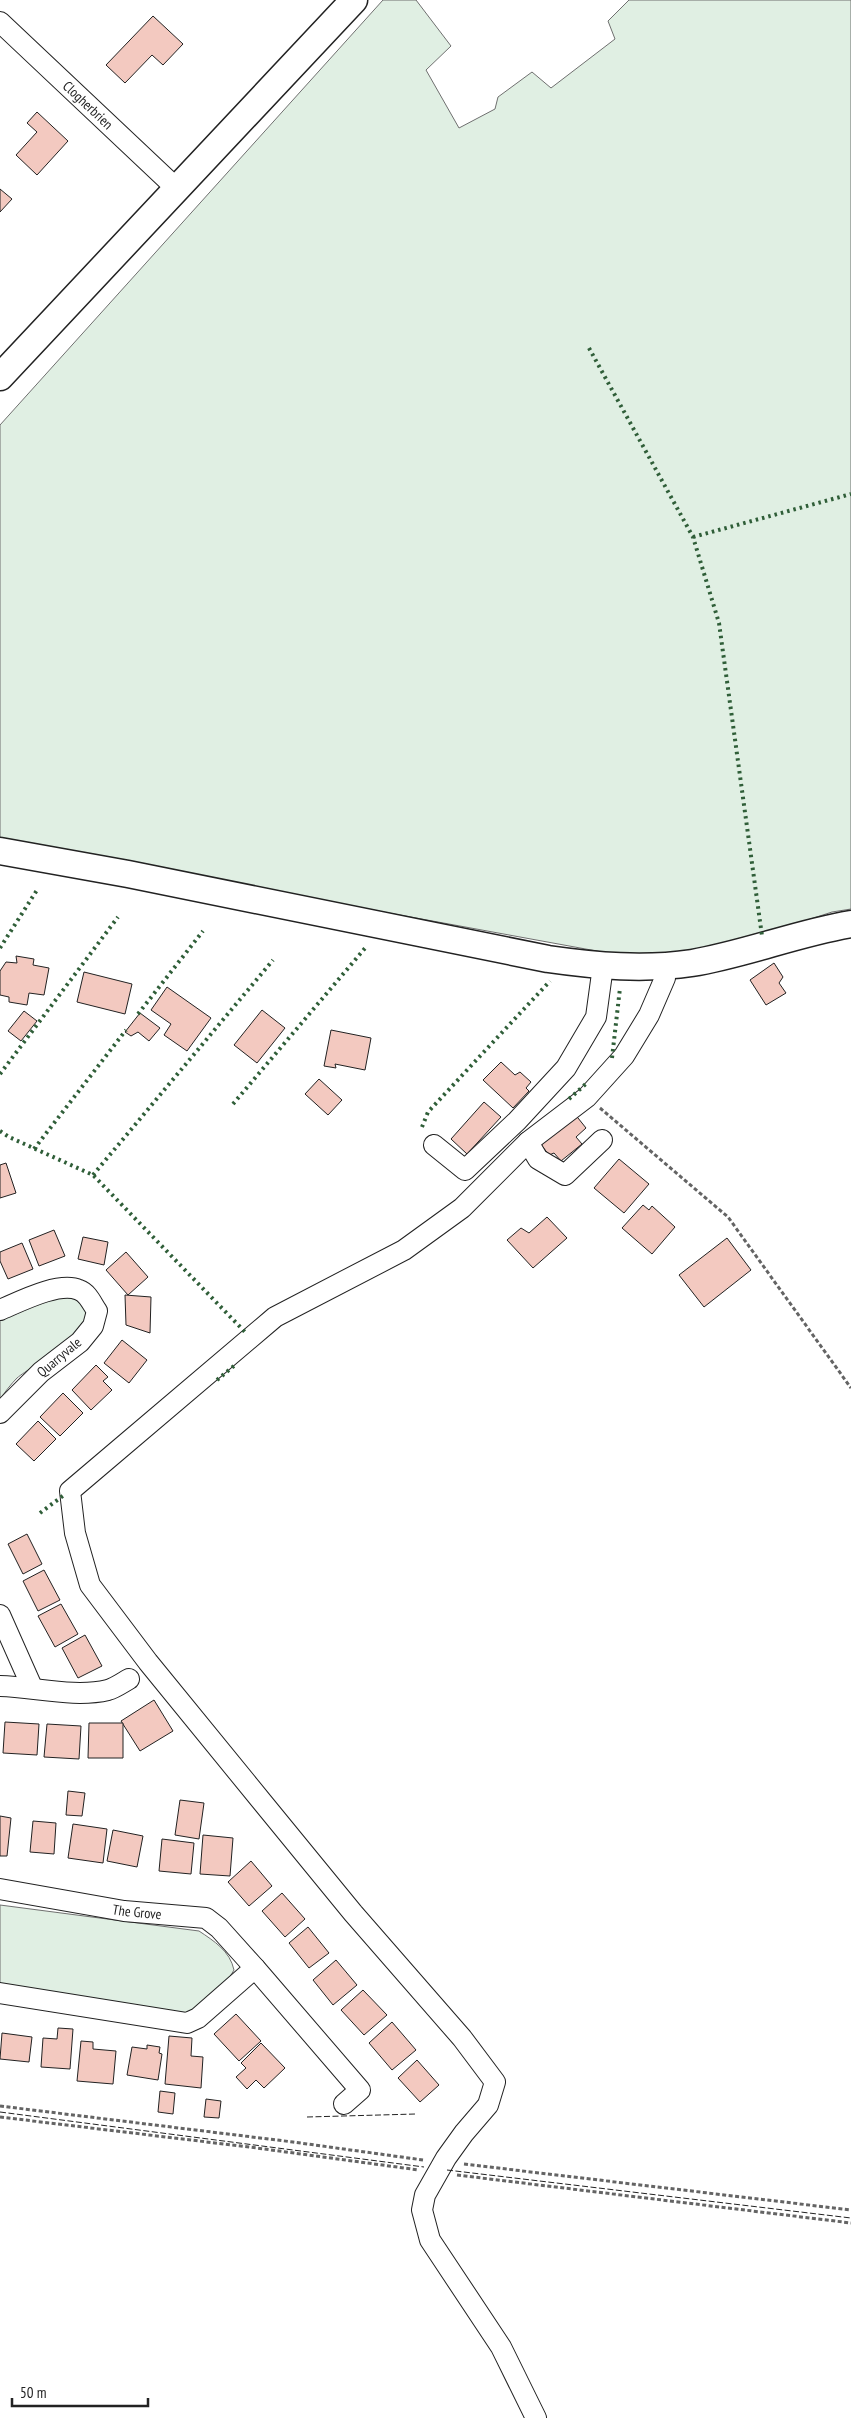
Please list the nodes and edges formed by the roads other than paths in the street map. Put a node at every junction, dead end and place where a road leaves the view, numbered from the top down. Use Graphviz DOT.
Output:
graph roads {
  1 [pos="354,0"];
  2 [pos="0,22"];
  3 [pos="176,188"];
  4 [pos="0,377"];
  5 [pos="0,851"];
  6 [pos="851,924"];
  7 [pos="603,966"];
  8 [pos="664,966"];
  9 [pos="602,1140"];
  10 [pos="528,1142"];
  11 [pos="434,1145"];
  12 [pos="0,1310"];
  13 [pos="0,1413"];
  14 [pos="0,1615"];
  15 [pos="129,1679"];
  16 [pos="0,1686"];
  17 [pos="32,1687"];
  18 [pos="0,1889"];
  19 [pos="255,1968"];
  20 [pos="0,1993"];
  21 [pos="344,2104"];
  22 [pos="536,2418"];
  1 -- 3 [label="main road"];
  2 -- 3 [label="street, Clogherbrien"];
  3 -- 4 [label="main road"];
  5 -- 7 [label="main road"];
  6 -- 8 [label="main road"];
  7 -- 8 [label="main road"];
  7 -- 11 [label="street"];
  8 -- 10 [label="street"];
  9 -- 10 [label="street"];
  10 -- 22 [label="street"];
  12 -- 13 [label="street, Quarryvale"];
  14 -- 17 [label="street"];
  15 -- 17 [label="street"];
  16 -- 17 [label="street"];
  18 -- 19 [label="street, The Grove"];
  19 -- 20 [label="street"];
  19 -- 21 [label="street, The Grove"];
}
